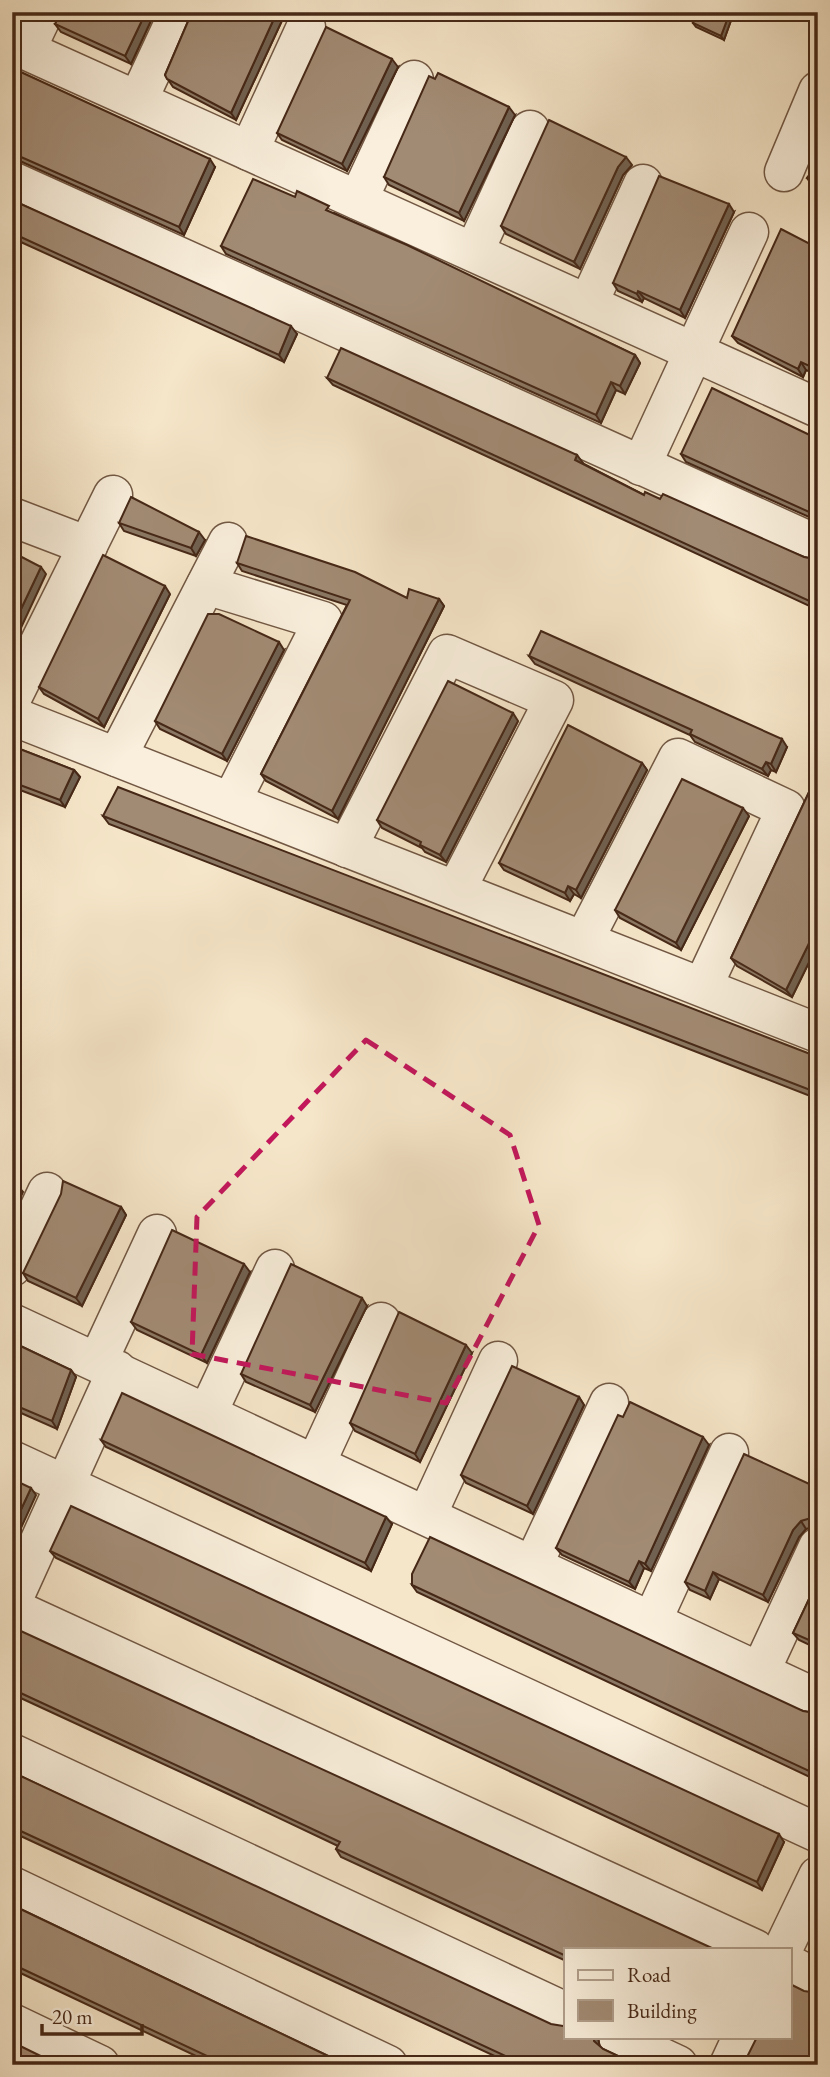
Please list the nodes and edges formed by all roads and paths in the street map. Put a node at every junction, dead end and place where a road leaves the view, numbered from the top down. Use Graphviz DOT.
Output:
graph roads {
  1 [pos="44,12"];
  2 [pos="179,12"];
  3 [pos="306,27"];
  4 [pos="19,47"];
  5 [pos="414,80"];
  6 [pos="818,91"];
  7 [pos="138,100"];
  8 [pos="530,130"];
  9 [pos="248,150"];
  10 [pos="784,172"];
  11 [pos="12,181"];
  12 [pos="643,184"];
  13 [pos="358,200"];
  14 [pos="749,232"];
  15 [pos="474,253"];
  16 [pos="588,304"];
  17 [pos="694,352"];
  18 [pos="816,402"];
  19 [pos="642,466"];
  20 [pos="113,495"];
  21 [pos="12,517"];
  22 [pos="228,542"];
  23 [pos="818,545"];
  24 [pos="88,546"];
  25 [pos="206,585"];
  26 [pos="12,698"];
  27 [pos="12,716"];
  28 [pos="117,757"];
  29 [pos="231,802"];
  30 [pos="347,848"];
  31 [pos="456,890"];
  32 [pos="584,940"];
  33 [pos="703,986"];
  34 [pos="818,1033"];
  35 [pos="47,1192"];
  36 [pos="157,1234"];
  37 [pos="12,1267"];
  38 [pos="275,1269"];
  39 [pos="381,1322"];
  40 [pos="12,1323"];
  41 [pos="498,1361"];
  42 [pos="107,1365"];
  43 [pos="608,1404"];
  44 [pos="208,1412"];
  45 [pos="729,1454"];
  46 [pos="12,1460"];
  47 [pos="316,1463"];
  48 [pos="66,1484"];
  49 [pos="427,1515"];
  50 [pos="818,1547"];
  51 [pos="533,1565"];
  52 [pos="12,1602"];
  53 [pos="12,1608"];
  54 [pos="652,1621"];
  55 [pos="760,1672"];
  56 [pos="818,1699"];
  57 [pos="12,1753"];
  58 [pos="818,1833"];
  59 [pos="818,1876"];
  60 [pos="12,1886"];
  61 [pos="753,1948"];
  62 [pos="783,1948"];
  63 [pos="792,1966"];
  64 [pos="818,1979"];
  65 [pos="564,2011"];
  66 [pos="12,2023"];
  67 [pos="620,2038"];
  68 [pos="742,2038"];
  69 [pos="100,2065"];
  70 [pos="388,2065"];
  71 [pos="678,2065"];
  72 [pos="729,2065"];
  1 -- 4 [label="street"];
  2 -- 7 [label="street"];
  3 -- 9 [label="street"];
  4 -- 7 [label="street"];
  5 -- 13 [label="street"];
  6 -- 10 [label="street"];
  7 -- 9 [label="street"];
  8 -- 15 [label="street"];
  9 -- 13 [label="street"];
  11 -- 19 [label="street"];
  12 -- 16 [label="street"];
  13 -- 15 [label="street"];
  14 -- 17 [label="street"];
  15 -- 16 [label="street"];
  16 -- 17 [label="street"];
  17 -- 18 [label="street"];
  17 -- 19 [label="street"];
  19 -- 23 [label="street"];
  20 -- 24 [label="street"];
  21 -- 24 [label="street"];
  22 -- 25 [label="street"];
  24 -- 26 [label="street"];
  25 -- 28 [label="street"];
  25 -- 29 [label="street"];
  27 -- 28 [label="street"];
  28 -- 29 [label="street"];
  29 -- 30 [label="street"];
  30 -- 31 [label="street"];
  30 -- 31 [label="street"];
  31 -- 32 [label="street"];
  32 -- 33 [label="street"];
  32 -- 33 [label="street"];
  33 -- 34 [label="street"];
  35 -- 37 [label="street"];
  36 -- 42 [label="street"];
  38 -- 44 [label="street"];
  39 -- 47 [label="street"];
  40 -- 42 [label="street"];
  41 -- 49 [label="street"];
  42 -- 44 [label="street"];
  42 -- 48 [label="street"];
  43 -- 51 [label="street"];
  44 -- 47 [label="street"];
  45 -- 54 [label="street"];
  46 -- 48 [label="street"];
  47 -- 49 [label="street"];
  48 -- 52 [label="street"];
  48 -- 58 [label="street"];
  49 -- 51 [label="street"];
  50 -- 55 [label="street"];
  51 -- 54 [label="street"];
  53 -- 61 [label="street"];
  54 -- 55 [label="street"];
  55 -- 56 [label="street"];
  57 -- 65 [label="street"];
  59 -- 62 [label="street"];
  60 -- 70 [label="street"];
  63 -- 64 [label="street"];
  66 -- 69 [label="street"];
  67 -- 71 [label="street"];
  68 -- 72 [label="street"];
}
